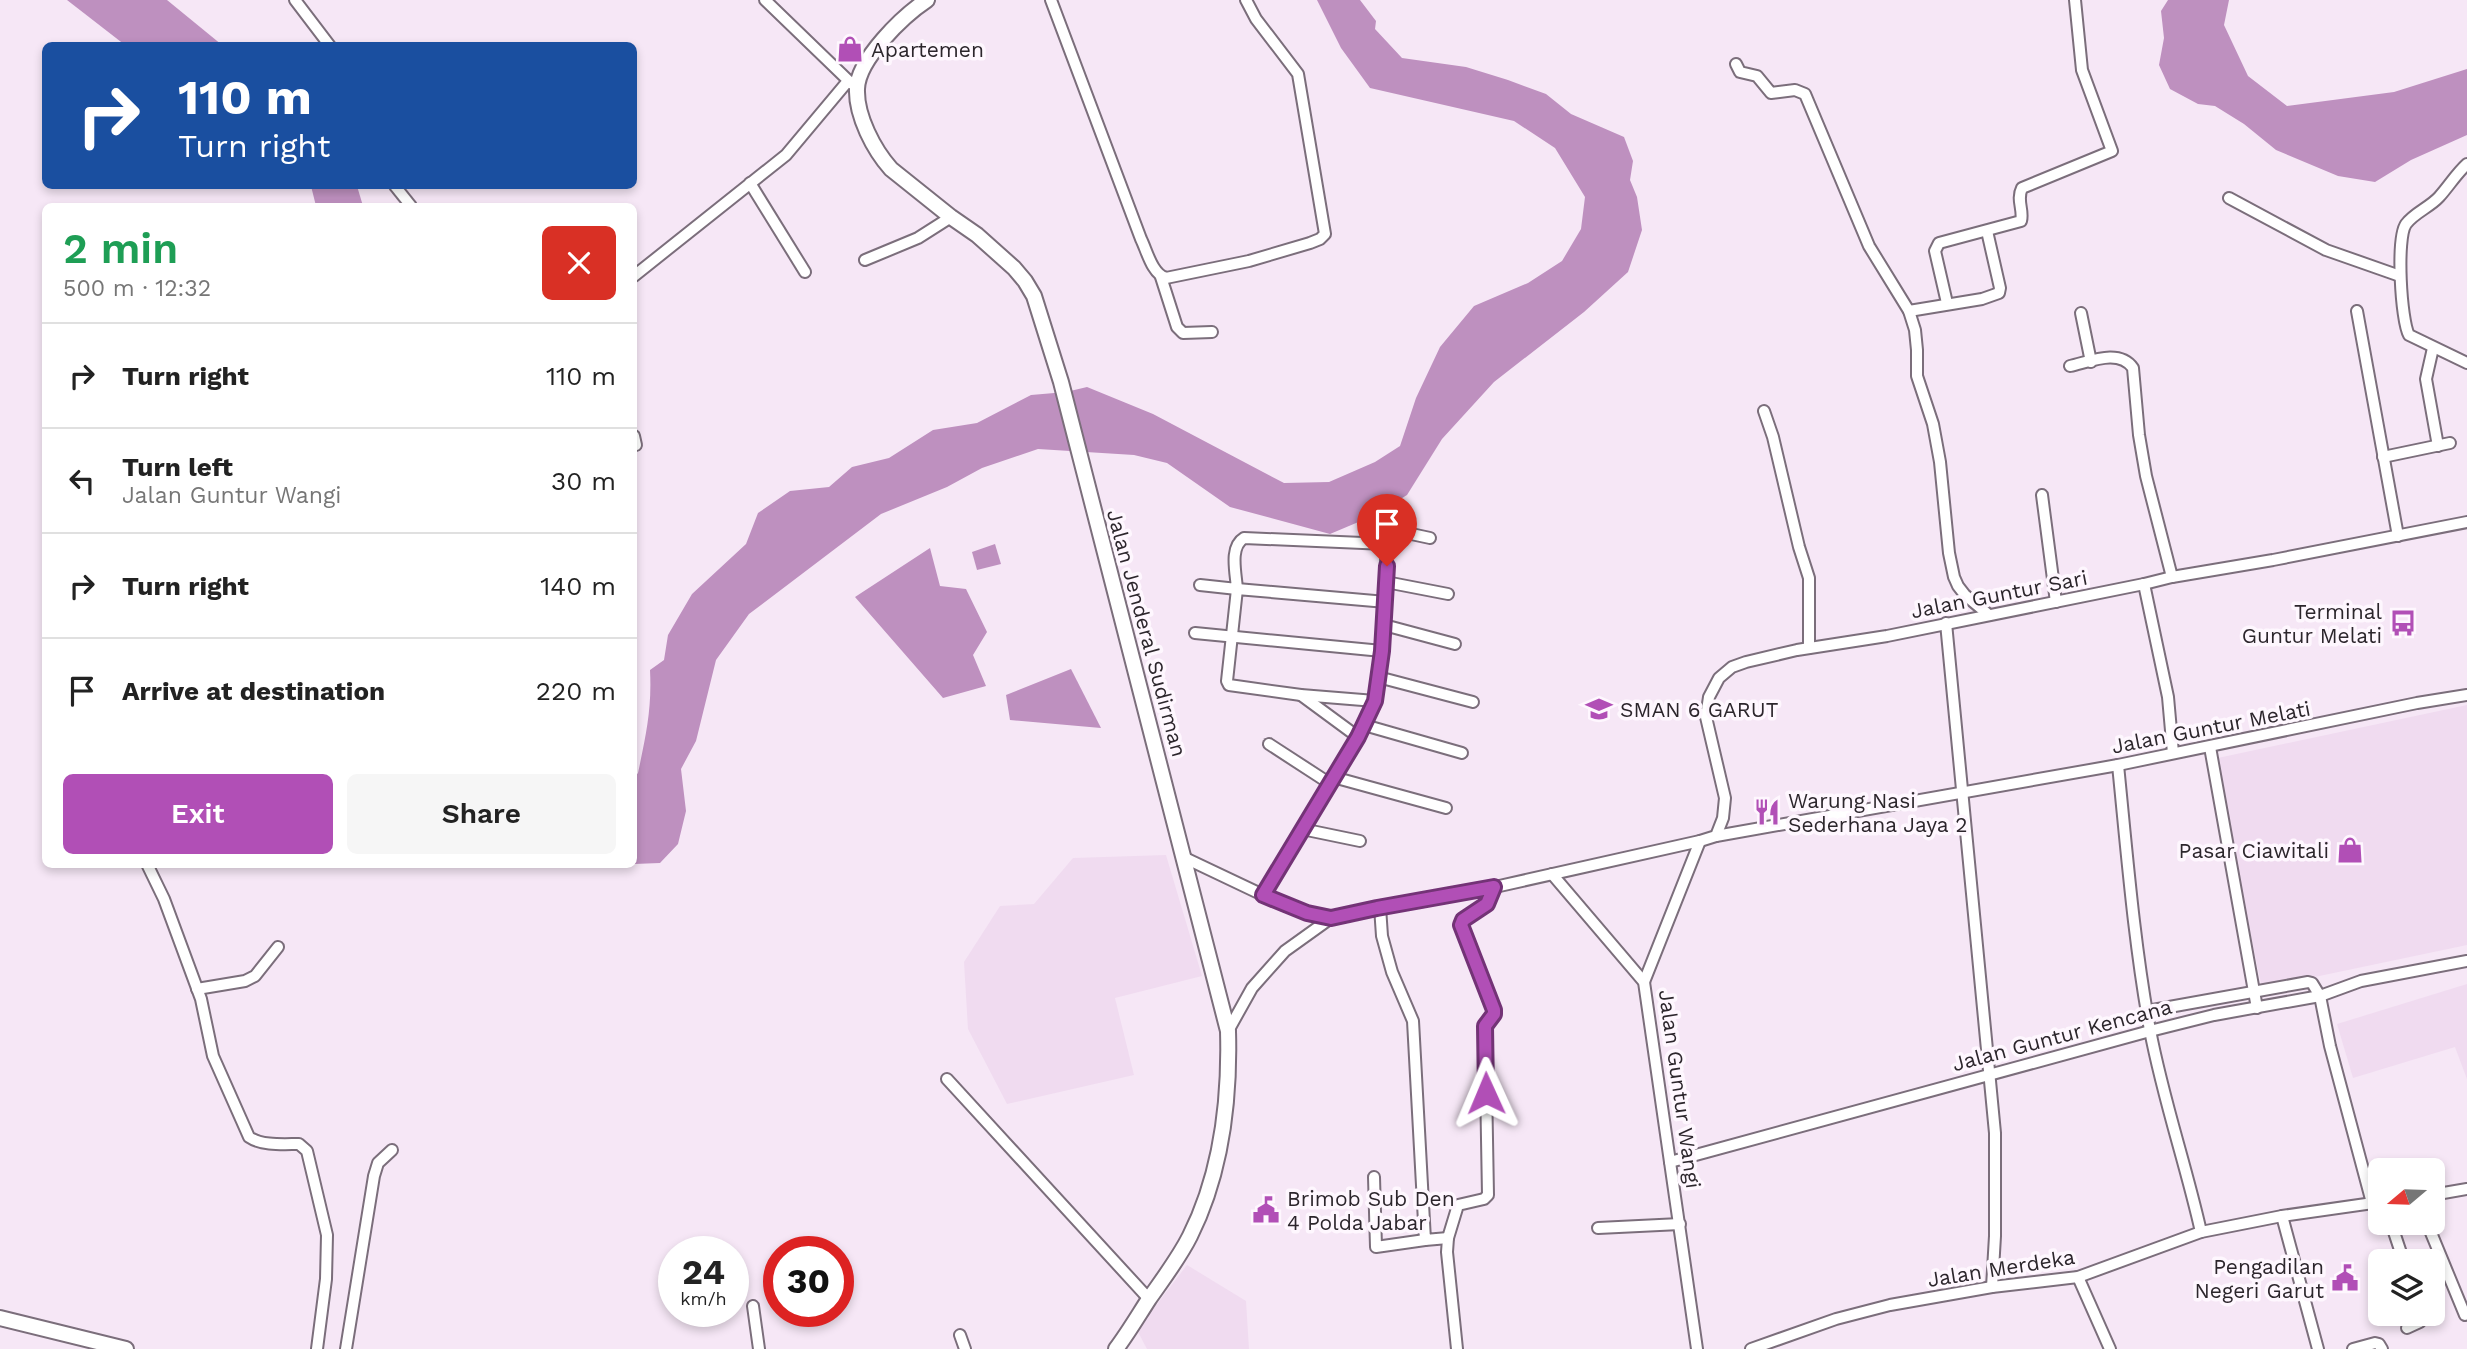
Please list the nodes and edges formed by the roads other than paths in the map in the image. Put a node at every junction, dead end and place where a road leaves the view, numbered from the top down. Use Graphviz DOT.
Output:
graph roads {
  1 [pos="295,0"];
  2 [pos="765,0"];
  3 [pos="927,0"];
  4 [pos="1051,0"];
  5 [pos="1247,0"];
  6 [pos="2075,0"];
  7 [pos="327,42"];
  8 [pos="1736,64"];
  9 [pos="853,85"];
  10 [pos="2467,164"];
  11 [pos="750,183"];
  12 [pos="2229,198"];
  13 [pos="951,217"];
  14 [pos="1987,231"];
  15 [pos="865,260"];
  16 [pos="805,272"];
  17 [pos="637,274"];
  18 [pos="2400,276"];
  19 [pos="1161,277"];
  20 [pos="1947,303"];
  21 [pos="1909,311"];
  22 [pos="2357,311"];
  23 [pos="2081,313"];
  24 [pos="1212,332"];
  25 [pos="2432,348"];
  26 [pos="2091,362"];
  27 [pos="2467,363"];
  28 [pos="2070,366"];
  29 [pos="1764,411"];
  30 [pos="2450,443"];
  31 [pos="2438,446"];
  32 [pos="2383,457"];
  33 [pos="2042,495"];
  34 [pos="2467,522"];
  35 [pos="2398,537"];
  36 [pos="1430,538"];
  37 [pos="1386,544"];
  38 [pos="2172,577"];
  39 [pos="1386,582"];
  40 [pos="2144,584"];
  41 [pos="1200,585"];
  42 [pos="1237,589"];
  43 [pos="1448,594"];
  44 [pos="1386,602"];
  45 [pos="2056,602"];
  46 [pos="1989,615"];
  47 [pos="1946,623"];
  48 [pos="1384,625"];
  49 [pos="1195,633"];
  50 [pos="1230,635"];
  51 [pos="1455,645"];
  52 [pos="1809,648"];
  53 [pos="1382,651"];
  54 [pos="1378,677"];
  55 [pos="1301,695"];
  56 [pos="2467,695"];
  57 [pos="1375,701"];
  58 [pos="1473,702"];
  59 [pos="1364,725"];
  60 [pos="1358,737"];
  61 [pos="1269,744"];
  62 [pos="2210,747"];
  63 [pos="1462,753"];
  64 [pos="2173,753"];
  65 [pos="2118,765"];
  66 [pos="1331,780"];
  67 [pos="1962,793"];
  68 [pos="1446,808"];
  69 [pos="1302,829"];
  70 [pos="1716,836"];
  71 [pos="1360,841"];
  72 [pos="1700,841"];
  73 [pos="1185,858"];
  74 [pos="150,868"];
  75 [pos="1552,874"];
  76 [pos="1494,887"];
  77 [pos="1263,895"];
  78 [pos="1380,907"];
  79 [pos="1331,918"];
  80 [pos="278,947"];
  81 [pos="2467,961"];
  82 [pos="1644,982"];
  83 [pos="197,989"];
  84 [pos="2254,990"];
  85 [pos="2320,996"];
  86 [pos="2257,1008"];
  87 [pos="2147,1011"];
  88 [pos="1228,1031"];
  89 [pos="2150,1031"];
  90 [pos="1990,1074"];
  91 [pos="947,1079"];
  92 [pos="392,1150"];
  93 [pos="1670,1162"];
  94 [pos="2368,1176"];
  95 [pos="1374,1177"];
  96 [pos="2467,1189"];
  97 [pos="2445,1193"];
  98 [pos="2368,1204"];
  99 [pos="2282,1216"];
  100 [pos="1680,1224"];
  101 [pos="1598,1228"];
  102 [pos="2201,1232"];
  103 [pos="2432,1236"];
  104 [pos="1448,1238"];
  105 [pos="1425,1240"];
  106 [pos="2078,1277"];
  107 [pos="1992,1287"];
  108 [pos="1149,1299"];
  109 [pos="752,1306"];
  110 [pos="2465,1315"];
  111 [pos="1,1321"];
  112 [pos="2411,1326"];
  113 [pos="2407,1328"];
  114 [pos="960,1335"];
  115 [pos="126,1349"];
  116 [pos="317,1349"];
  117 [pos="346,1349"];
  118 [pos="759,1349"];
  119 [pos="965,1349"];
  120 [pos="1116,1349"];
  121 [pos="1457,1349"];
  122 [pos="1697,1349"];
  123 [pos="1751,1349"];
  124 [pos="2110,1349"];
  125 [pos="2318,1349"];
  126 [pos="2353,1349"];
  127 [pos="2382,1349"];
  1 -- 7 [label="street"];
  2 -- 9 [label="street"];
  3 -- 9 [label="main road"];
  4 -- 19 [label="street"];
  5 -- 19 [label="street"];
  6 -- 14 [label="street"];
  8 -- 21 [label="street"];
  9 -- 11 [label="street"];
  9 -- 13 [label="main road, Jalan Jenderal Sudirman"];
  10 -- 18 [label="street"];
  11 -- 16 [label="street"];
  11 -- 17 [label="street"];
  12 -- 18 [label="street"];
  13 -- 15 [label="street"];
  13 -- 73 [label="main road, Jalan Jenderal Sudirman"];
  14 -- 20 [label="street"];
  14 -- 20 [label="street"];
  18 -- 25 [label="street"];
  19 -- 24 [label="street"];
  20 -- 21 [label="street"];
  21 -- 46 [label="street"];
  22 -- 32 [label="street"];
  23 -- 26 [label="street"];
  25 -- 27 [label="street"];
  25 -- 31 [label="street"];
  26 -- 28 [label="street"];
  26 -- 38 [label="street"];
  29 -- 52 [label="street"];
  30 -- 31 [label="street"];
  31 -- 32 [label="street"];
  32 -- 35 [label="street"];
  33 -- 45 [label="street"];
  34 -- 35 [label="street, Jalan Guntur Sari"];
  35 -- 38 [label="street, Jalan Guntur Sari"];
  36 -- 37 [label="street"];
  37 -- 39 [label="street"];
  37 -- 42 [label="street"];
  38 -- 40 [label="street, Jalan Guntur Sari"];
  39 -- 43 [label="street"];
  39 -- 44 [label="street"];
  40 -- 45 [label="street, Jalan Guntur Sari"];
  40 -- 64 [label="street"];
  41 -- 42 [label="street"];
  42 -- 44 [label="street"];
  42 -- 50 [label="street"];
  44 -- 48 [label="street"];
  45 -- 46 [label="street, Jalan Guntur Sari"];
  46 -- 47 [label="street, Jalan Guntur Sari"];
  47 -- 52 [label="street, Jalan Guntur Sari"];
  47 -- 67 [label="street"];
  48 -- 51 [label="street"];
  48 -- 53 [label="street"];
  49 -- 50 [label="street"];
  50 -- 53 [label="street"];
  50 -- 55 [label="street"];
  52 -- 70 [label="street, Jalan Guntur Sari"];
  53 -- 54 [label="street"];
  54 -- 57 [label="street"];
  54 -- 58 [label="street"];
  55 -- 57 [label="street"];
  55 -- 60 [label="street"];
  56 -- 62 [label="street, Jalan Guntur Melati"];
  57 -- 59 [label="street"];
  59 -- 60 [label="street"];
  59 -- 63 [label="street"];
  60 -- 66 [label="street"];
  61 -- 66 [label="street"];
  62 -- 64 [label="street, Jalan Guntur Melati"];
  62 -- 84 [label="street"];
  64 -- 65 [label="street, Jalan Guntur Melati"];
  65 -- 67 [label="street, Jalan Guntur Melati"];
  65 -- 87 [label="street"];
  66 -- 68 [label="street"];
  66 -- 69 [label="street"];
  67 -- 70 [label="street, Jalan Guntur Melati"];
  67 -- 90 [label="street"];
  69 -- 71 [label="street"];
  69 -- 77 [label="street"];
  70 -- 72 [label="street"];
  72 -- 75 [label="street"];
  72 -- 82 [label="street"];
  73 -- 77 [label="street"];
  73 -- 88 [label="main road, Jalan Jenderal Sudirman"];
  74 -- 83 [label="street"];
  75 -- 76 [label="street"];
  75 -- 82 [label="street, Jalan Guntur Wangi"];
  76 -- 78 [label="street"];
  76 -- 104 [label="street"];
  77 -- 79 [label="street"];
  78 -- 79 [label="street"];
  78 -- 105 [label="street"];
  79 -- 88 [label="street"];
  80 -- 83 [label="street"];
  81 -- 85 [label="street, Jalan Guntur Kencana"];
  82 -- 93 [label="street, Jalan Guntur Wangi"];
  83 -- 116 [label="street"];
  84 -- 85 [label="street"];
  84 -- 86 [label="street"];
  84 -- 87 [label="street"];
  85 -- 86 [label="street, Jalan Guntur Kencana"];
  85 -- 94 [label="street"];
  86 -- 89 [label="street, Jalan Guntur Kencana"];
  87 -- 89 [label="street"];
  88 -- 108 [label="main road, Jalan Jenderal Sudirman"];
  89 -- 90 [label="street, Jalan Guntur Kencana"];
  89 -- 102 [label="street"];
  90 -- 93 [label="street, Jalan Guntur Kencana"];
  90 -- 107 [label="street"];
  91 -- 108 [label="street"];
  92 -- 117 [label="street"];
  93 -- 100 [label="street, Jalan Guntur Wangi"];
  95 -- 105 [label="street"];
  96 -- 97 [label="street"];
  98 -- 99 [label="street, Jalan Merdeka"];
  99 -- 102 [label="street, Jalan Merdeka"];
  99 -- 125 [label="street"];
  100 -- 101 [label="street"];
  100 -- 122 [label="street, Jalan Guntur Wangi"];
  102 -- 106 [label="street, Jalan Merdeka"];
  103 -- 110 [label="street"];
  104 -- 105 [label="street"];
  104 -- 121 [label="street"];
  106 -- 107 [label="street, Jalan Merdeka"];
  106 -- 124 [label="street"];
  107 -- 123 [label="street, Jalan Merdeka"];
  108 -- 120 [label="main road, Jalan Jenderal Sudirman"];
  109 -- 118 [label="street"];
  111 -- 115 [label="main road"];
  112 -- 113 [label="street"];
  114 -- 119 [label="street"];
  126 -- 127 [label="street"];
}
